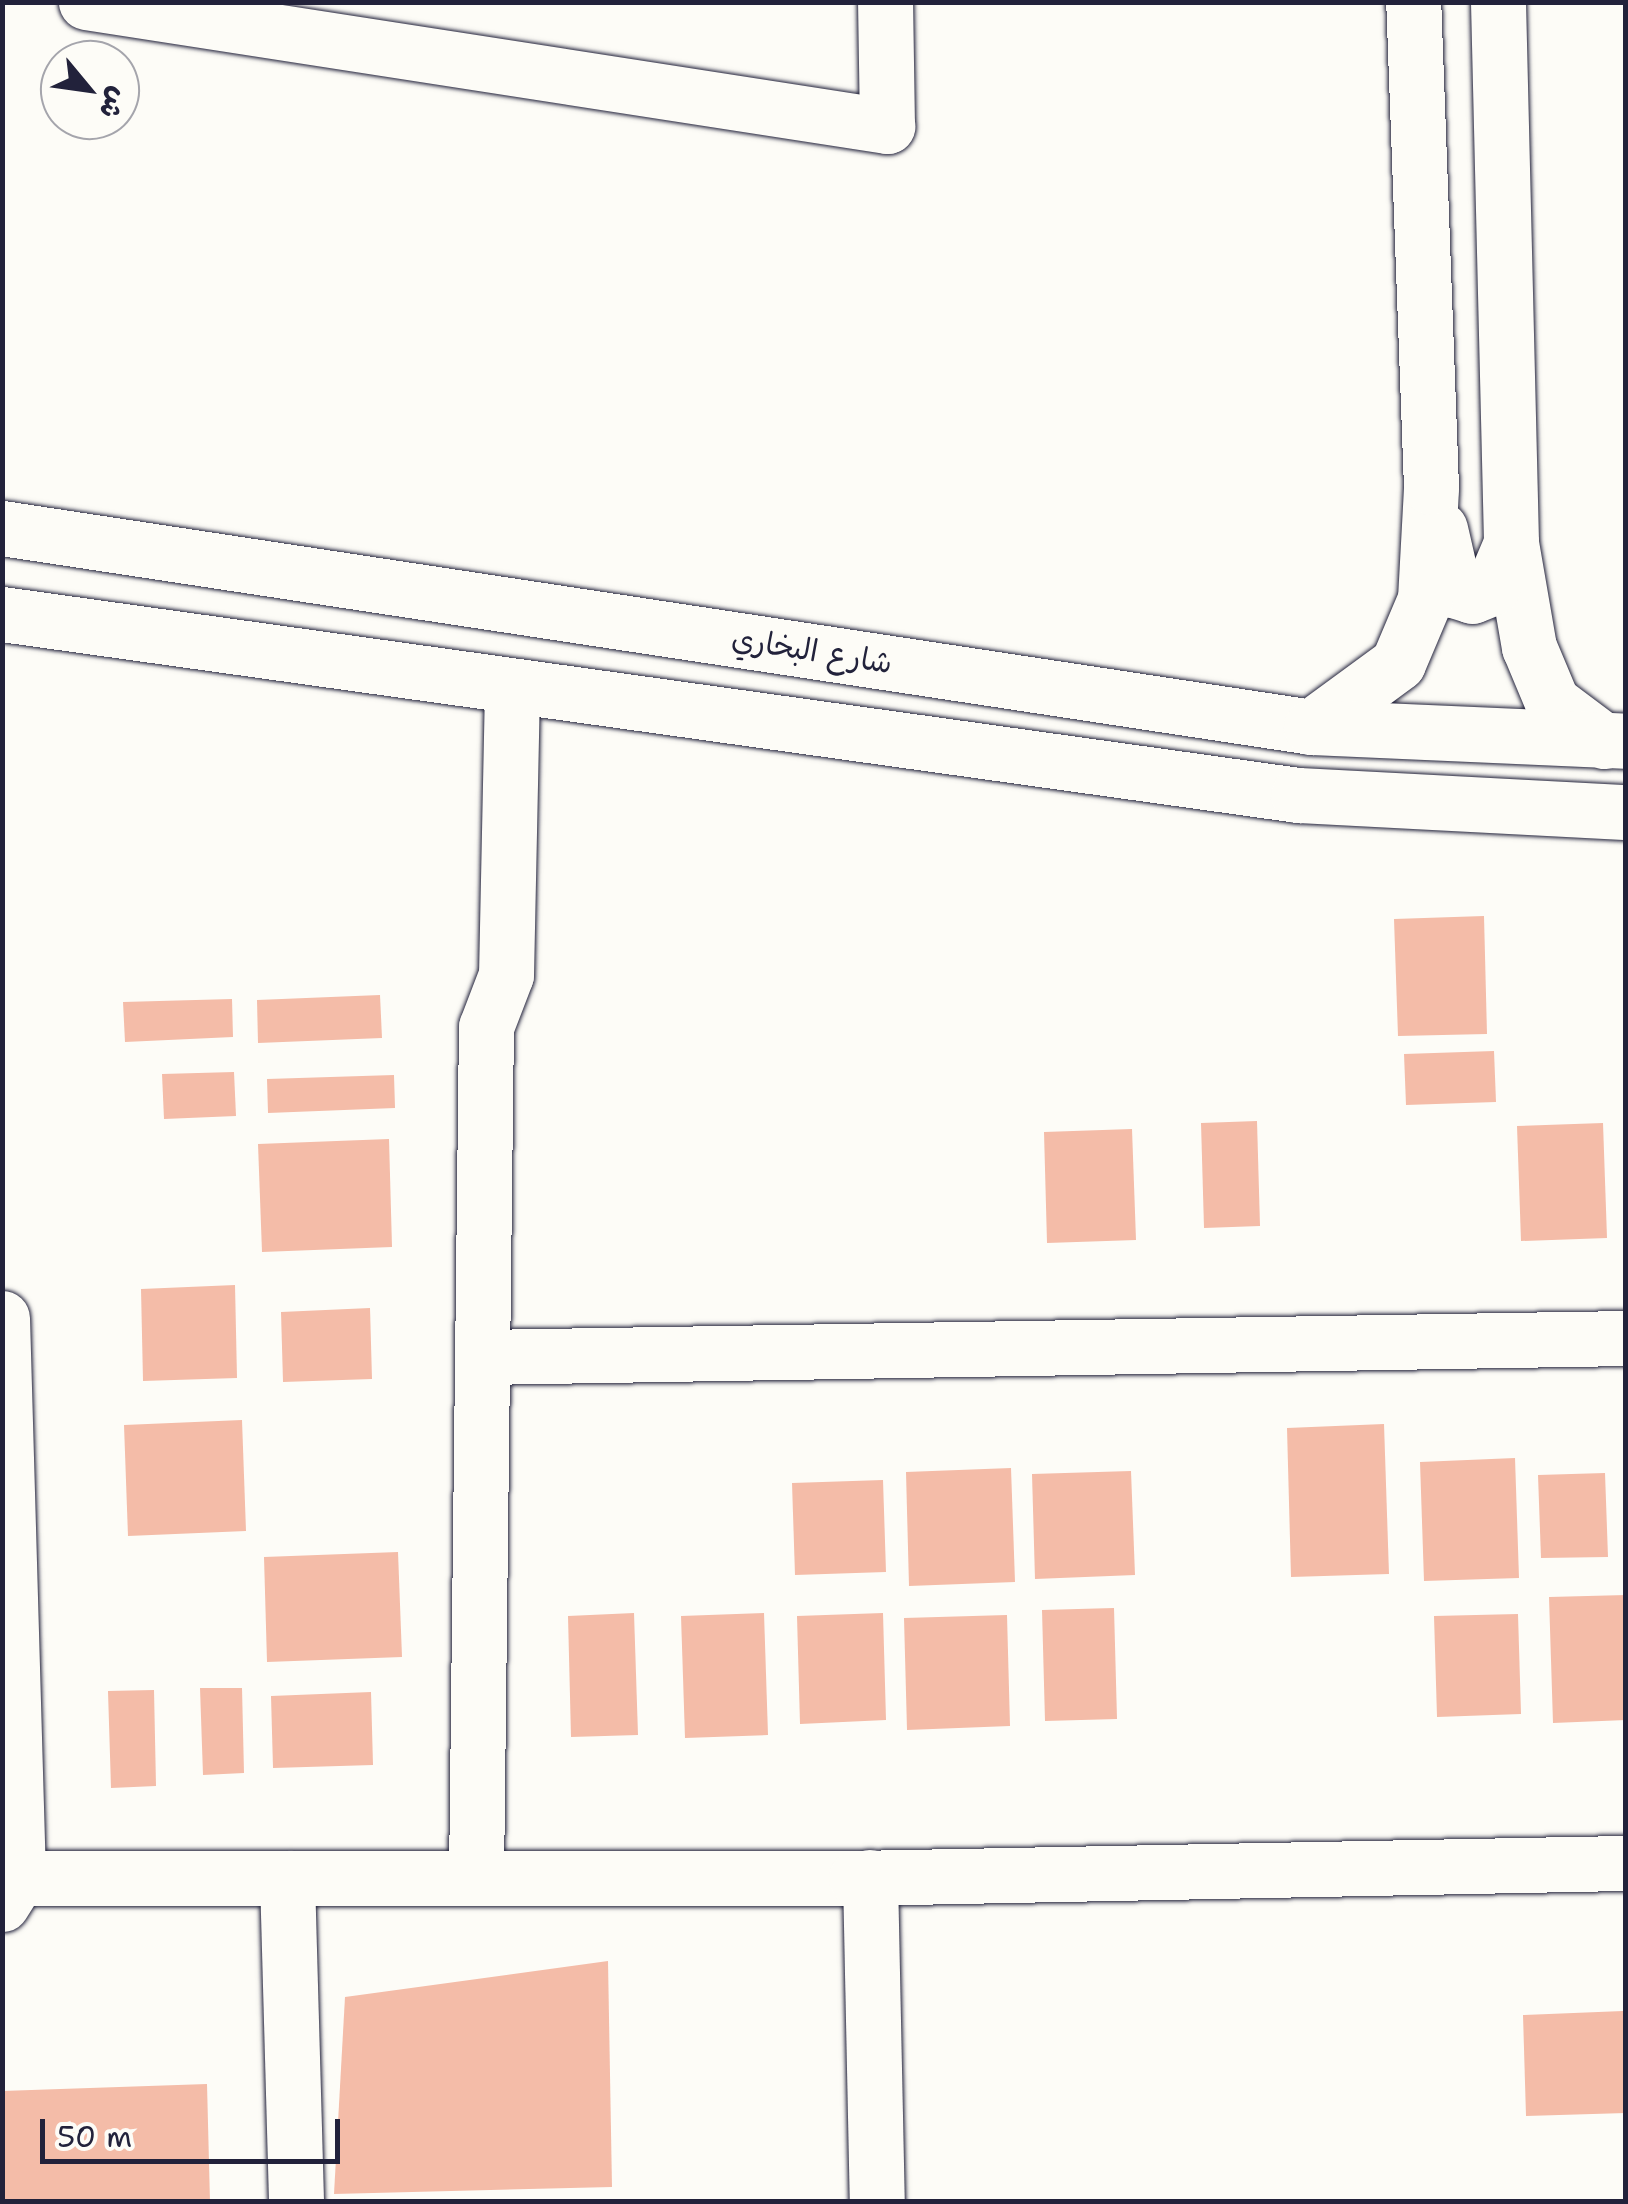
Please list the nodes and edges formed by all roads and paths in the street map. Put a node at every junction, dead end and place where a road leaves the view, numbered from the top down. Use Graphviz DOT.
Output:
graph roads {
  1 [pos="86,2"];
  2 [pos="885,2"];
  3 [pos="1412,2"];
  4 [pos="1498,2"];
  5 [pos="1431,488"];
  6 [pos="2,528"];
  7 [pos="1512,543"];
  8 [pos="2,614"];
  9 [pos="512,690"];
  10 [pos="1311,726"];
  11 [pos="1615,741"];
  12 [pos="1626,812"];
  13 [pos="2,1318"];
  14 [pos="1626,1338"];
  15 [pos="482,1357"];
  16 [pos="1626,1863"];
  17 [pos="870,1877"];
  18 [pos="287,1878"];
  19 [pos="476,1878"];
  20 [pos="10,1891"];
  21 [pos="296,2202"];
  22 [pos="877,2202"];
  1 -- 2 [label="street"];
  3 -- 5 [label="street"];
  4 -- 7 [label="street"];
  5 -- 7 [label="street"];
  5 -- 10 [label="street"];
  6 -- 10 [label="street, شارع البخاري"];
  7 -- 11 [label="street"];
  8 -- 9 [label="street"];
  9 -- 12 [label="street"];
  9 -- 15 [label="street"];
  10 -- 11 [label="street, شارع البخاري"];
  13 -- 20 [label="street"];
  14 -- 15 [label="street"];
  15 -- 19 [label="street"];
  16 -- 17 [label="street"];
  17 -- 19 [label="street"];
  17 -- 22 [label="street"];
  18 -- 19 [label="street"];
  18 -- 20 [label="street"];
  18 -- 21 [label="street"];
}
